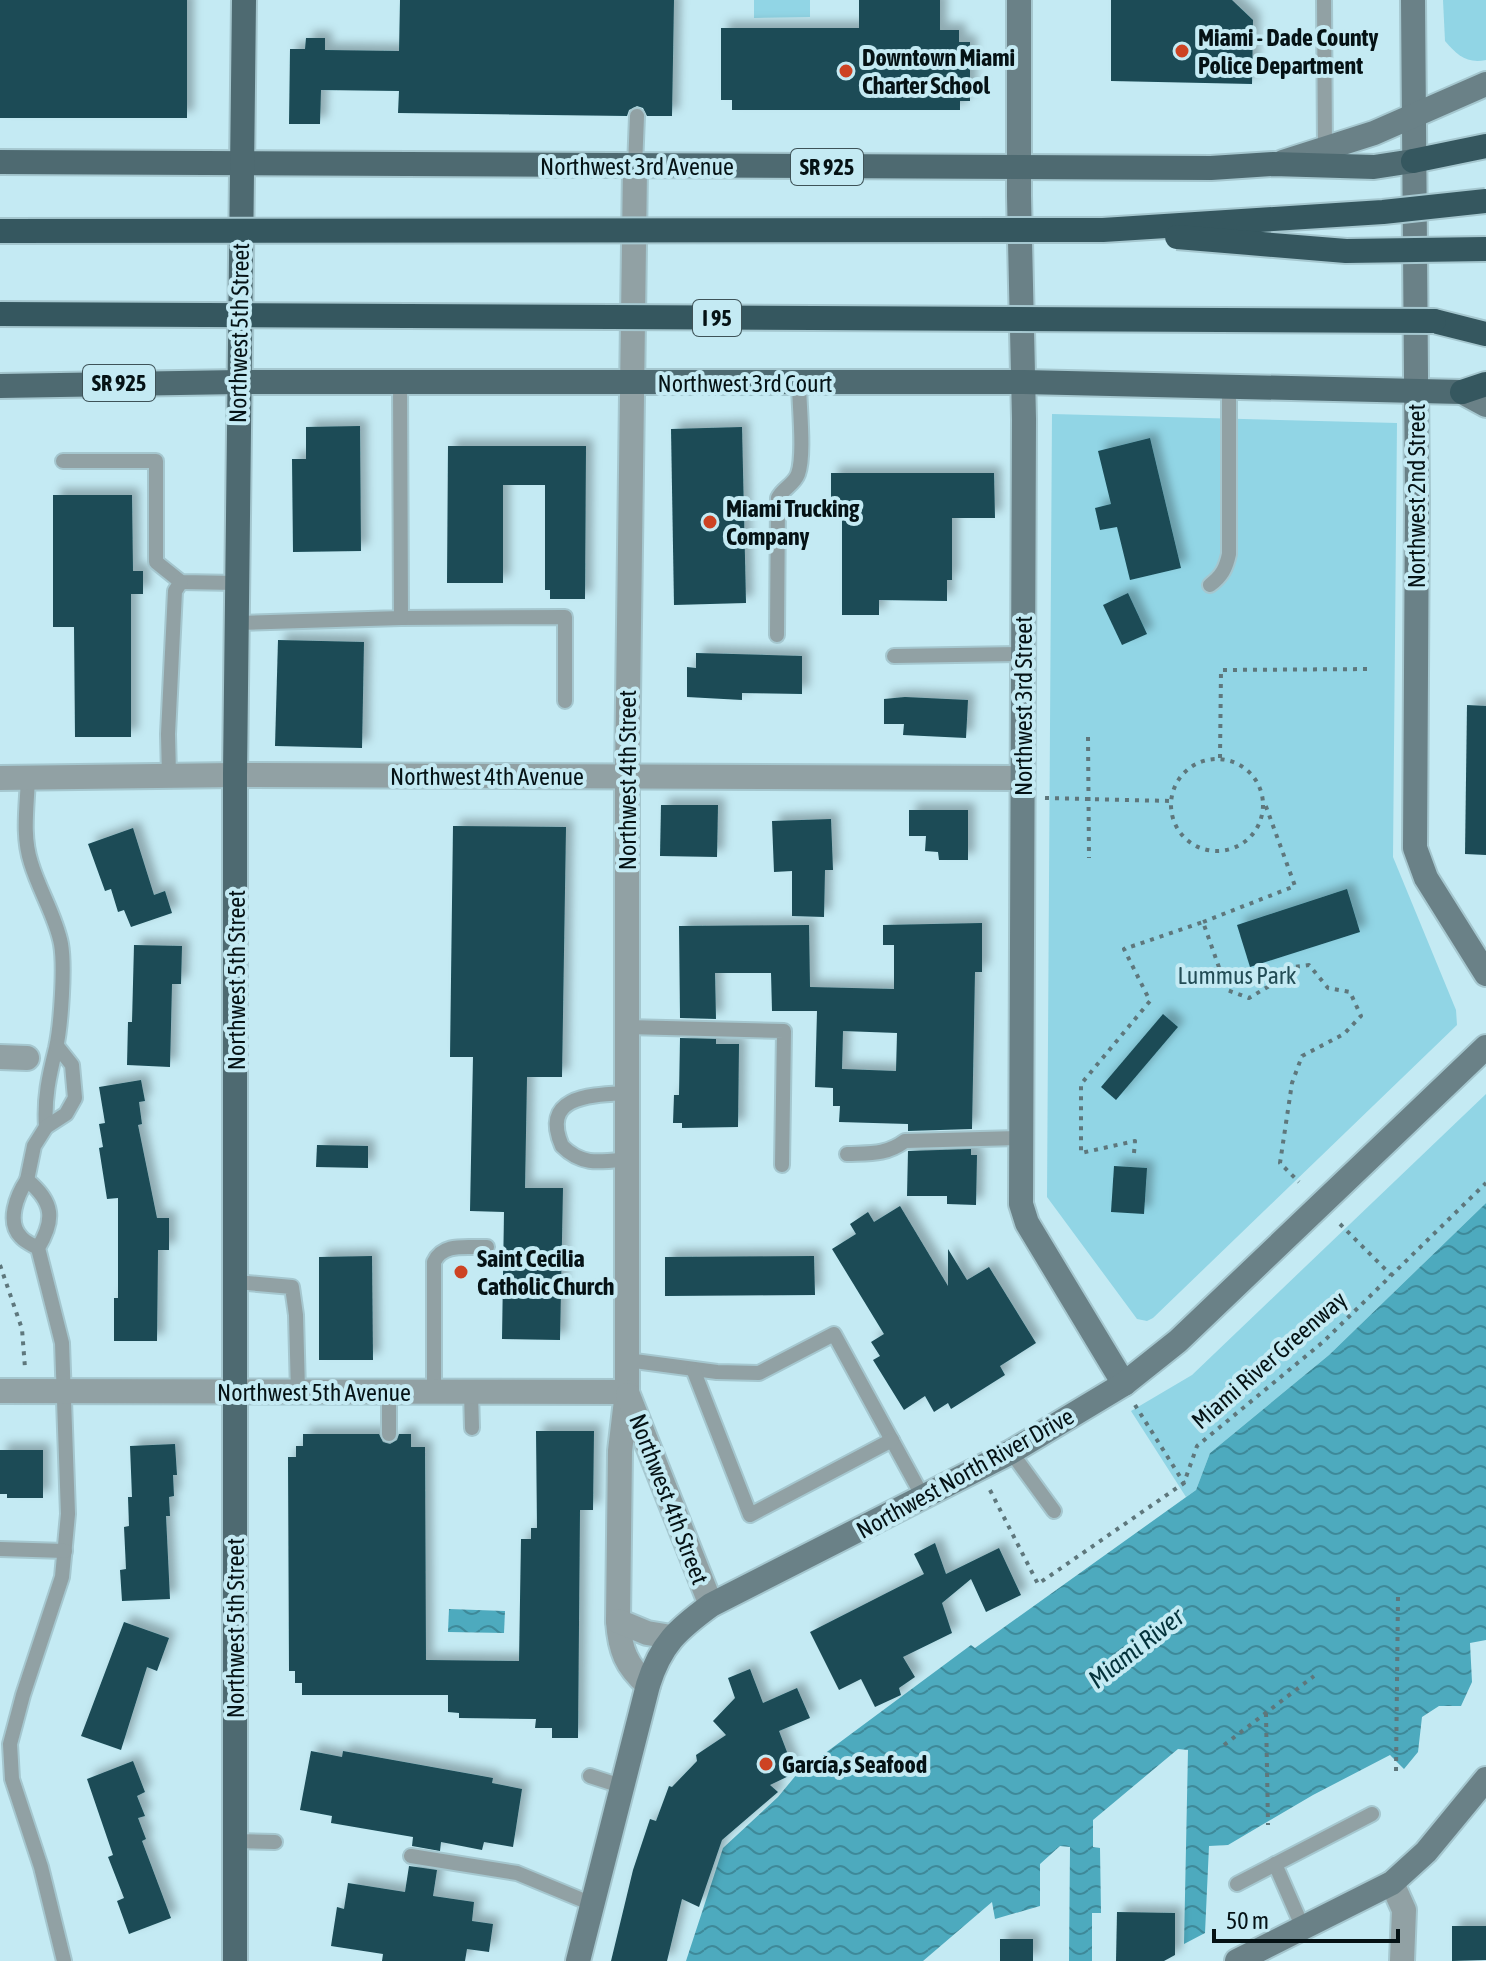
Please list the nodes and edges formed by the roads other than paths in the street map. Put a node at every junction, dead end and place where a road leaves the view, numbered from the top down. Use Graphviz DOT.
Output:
graph roads {
  1 [pos="244,0"];
  2 [pos="1019,0"];
  3 [pos="1324,0"];
  4 [pos="1413,0"];
  5 [pos="1486,84"];
  6 [pos="1413,115"];
  7 [pos="637,116"];
  8 [pos="1486,146"];
  9 [pos="1325,150"];
  10 [pos="1413,161"];
  11 [pos="0,162"];
  12 [pos="1273,164"];
  13 [pos="241,165"];
  14 [pos="635,167"];
  15 [pos="1019,167"];
  16 [pos="1486,201"];
  17 [pos="1103,230"];
  18 [pos="0,231"];
  19 [pos="1486,249"];
  20 [pos="0,314"];
  21 [pos="1486,320"];
  22 [pos="1434,321"];
  23 [pos="1486,334"];
  24 [pos="400,381"];
  25 [pos="239,382"];
  26 [pos="1024,382"];
  27 [pos="633,383"];
  28 [pos="799,383"];
  29 [pos="1486,384"];
  30 [pos="0,386"];
  31 [pos="1229,387"];
  32 [pos="1416,391"];
  33 [pos="1462,392"];
  34 [pos="1486,405"];
  35 [pos="63,461"];
  36 [pos="181,582"];
  37 [pos="237,583"];
  38 [pos="1210,585"];
  39 [pos="401,618"];
  40 [pos="236,623"];
  41 [pos="777,635"];
  42 [pos="1023,654"];
  43 [pos="894,656"];
  44 [pos="565,701"];
  45 [pos="235,775"];
  46 [pos="169,776"];
  47 [pos="627,776"];
  48 [pos="0,778"];
  49 [pos="28,778"];
  50 [pos="1022,778"];
  51 [pos="1486,974"];
  52 [pos="627,1027"];
  53 [pos="57,1046"];
  54 [pos="1486,1047"];
  55 [pos="0,1057"];
  56 [pos="27,1058"];
  57 [pos="627,1093"];
  58 [pos="46,1127"];
  59 [pos="1022,1138"];
  60 [pos="847,1154"];
  61 [pos="627,1159"];
  62 [pos="782,1165"];
  63 [pos="27,1180"];
  64 [pos="487,1247"];
  65 [pos="38,1248"];
  66 [pos="236,1282"];
  67 [pos="627,1360"];
  68 [pos="693,1369"];
  69 [pos="0,1391"];
  70 [pos="62,1391"];
  71 [pos="234,1392"];
  72 [pos="298,1392"];
  73 [pos="389,1392"];
  74 [pos="434,1392"];
  75 [pos="471,1392"];
  76 [pos="627,1392"];
  77 [pos="1130,1394"];
  78 [pos="472,1428"];
  79 [pos="389,1434"];
  80 [pos="892,1440"];
  81 [pos="1011,1452"];
  82 [pos="923,1497"];
  83 [pos="1054,1511"];
  84 [pos="0,1549"];
  85 [pos="65,1551"];
  86 [pos="711,1605"];
  87 [pos="618,1621"];
  88 [pos="671,1637"];
  89 [pos="648,1685"];
  90 [pos="590,1776"];
  91 [pos="1486,1779"];
  92 [pos="621,1786"];
  93 [pos="1372,1814"];
  94 [pos="234,1841"];
  95 [pos="275,1842"];
  96 [pos="411,1856"];
  97 [pos="1275,1864"];
  98 [pos="1392,1883"];
  99 [pos="1237,1884"];
  100 [pos="592,1904"];
  101 [pos="1303,1928"];
  102 [pos="64,1961"];
  103 [pos="235,1961"];
  104 [pos="578,1961"];
  105 [pos="1237,1961"];
  106 [pos="1402,1961"];
  1 -- 13 [label="main road, Northwest 5th Street"];
  2 -- 15 [label="street, Northwest 3rd Street"];
  3 -- 9 [label="lane"];
  4 -- 6 [label="street, Northwest 2nd Street"];
  5 -- 6 [label="street, Northwest 3rd Avenue / SR 925"];
  6 -- 9 [label="street, Northwest 3rd Avenue / SR 925"];
  6 -- 10 [label="street, Northwest 2nd Street"];
  7 -- 14 [label="lane"];
  8 -- 10 [label="highway"];
  9 -- 12 [label="street, Northwest 3rd Avenue / SR 925"];
  10 -- 12 [label="main road, Northwest 3rd Avenue"];
  10 -- 32 [label="street, Northwest 2nd Street"];
  11 -- 13 [label="main road, Northwest 3rd Avenue / SR 925"];
  12 -- 15 [label="main road, Northwest 3rd Avenue / SR 925"];
  13 -- 14 [label="main road, Northwest 3rd Avenue / SR 925"];
  13 -- 25 [label="main road, Northwest 5th Street"];
  14 -- 15 [label="main road, Northwest 3rd Avenue / SR 925"];
  14 -- 27 [label="street, Northwest 4th Street"];
  15 -- 26 [label="street, Northwest 3rd Street"];
  16 -- 17 [label="highway, bridge"];
  17 -- 18 [label="highway, bridge"];
  17 -- 19 [label="highway, bridge"];
  20 -- 22 [label="highway, I 95, bridge"];
  21 -- 22 [label="highway, I 95"];
  22 -- 23 [label="highway"];
  24 -- 25 [label="main road, Northwest 3rd Court / SR 925"];
  24 -- 27 [label="main road, Northwest 3rd Court / SR 925"];
  24 -- 39 [label="lane"];
  25 -- 30 [label="main road, Northwest 3rd Court / SR 925"];
  25 -- 37 [label="main road, Northwest 5th Street"];
  26 -- 28 [label="main road, Northwest 3rd Court / SR 925"];
  26 -- 31 [label="main road, Northwest 3rd Court / SR 925"];
  26 -- 42 [label="street, Northwest 3rd Street"];
  27 -- 28 [label="main road, Northwest 3rd Court / SR 925"];
  27 -- 47 [label="street, Northwest 4th Street"];
  28 -- 41 [label="lane"];
  29 -- 33 [label="highway"];
  31 -- 32 [label="main road, Northwest 3rd Court / SR 925"];
  31 -- 38 [label="lane"];
  32 -- 33 [label="main road, Northwest 3rd Court / SR 925"];
  32 -- 51 [label="street, Northwest 2nd Street"];
  33 -- 34 [label="street, Northwest 3rd Court / SR 925"];
  35 -- 36 [label="lane"];
  36 -- 37 [label="lane"];
  36 -- 46 [label="lane"];
  37 -- 40 [label="main road, Northwest 5th Street"];
  39 -- 40 [label="lane"];
  39 -- 44 [label="lane"];
  40 -- 45 [label="main road, Northwest 5th Street"];
  42 -- 43 [label="lane"];
  42 -- 50 [label="street, Northwest 3rd Street"];
  45 -- 46 [label="street, Northwest 4th Avenue"];
  45 -- 47 [label="street, Northwest 4th Avenue"];
  45 -- 66 [label="main road, Northwest 5th Street"];
  46 -- 49 [label="street, Northwest 4th Avenue"];
  47 -- 50 [label="street, Northwest 4th Avenue"];
  47 -- 52 [label="street, Northwest 4th Street"];
  48 -- 49 [label="street, Northwest 4th Avenue"];
  49 -- 53 [label="lane"];
  50 -- 59 [label="street, Northwest 3rd Street"];
  52 -- 57 [label="street, Northwest 4th Street"];
  52 -- 62 [label="lane"];
  53 -- 58 [label="lane"];
  53 -- 58 [label="lane"];
  54 -- 77 [label="street, Northwest North River Drive"];
  55 -- 56 [label="street"];
  57 -- 61 [label="street, Northwest 4th Street"];
  57 -- 61 [label="lane"];
  58 -- 63 [label="lane"];
  59 -- 60 [label="lane"];
  59 -- 77 [label="street, Northwest 3rd Street"];
  61 -- 67 [label="street, Northwest 4th Street"];
  63 -- 65 [label="lane"];
  63 -- 65 [label="lane"];
  64 -- 74 [label="lane"];
  65 -- 70 [label="lane"];
  66 -- 71 [label="main road, Northwest 5th Street"];
  66 -- 72 [label="lane"];
  67 -- 68 [label="lane"];
  67 -- 76 [label="street, Northwest 4th Street"];
  68 -- 80 [label="lane"];
  68 -- 80 [label="lane"];
  69 -- 70 [label="street, Northwest 5th Avenue"];
  70 -- 71 [label="street, Northwest 5th Avenue"];
  70 -- 85 [label="lane"];
  71 -- 72 [label="street, Northwest 5th Avenue"];
  71 -- 94 [label="main road, Northwest 5th Street"];
  72 -- 73 [label="street, Northwest 5th Avenue"];
  73 -- 74 [label="street, Northwest 5th Avenue"];
  73 -- 79 [label="lane"];
  74 -- 75 [label="street, Northwest 5th Avenue"];
  75 -- 76 [label="street, Northwest 5th Avenue"];
  75 -- 78 [label="lane"];
  76 -- 86 [label="street, Northwest 4th Street"];
  76 -- 87 [label="street, Northwest 4th Street"];
  77 -- 81 [label="street, Northwest North River Drive"];
  80 -- 82 [label="lane"];
  81 -- 82 [label="street, Northwest North River Drive"];
  81 -- 83 [label="lane"];
  82 -- 86 [label="street, Northwest North River Drive"];
  84 -- 85 [label="lane"];
  85 -- 102 [label="lane"];
  86 -- 88 [label="street, Northwest North River Drive"];
  87 -- 88 [label="street"];
  87 -- 89 [label="street, Northwest 4th Street"];
  88 -- 89 [label="street, Northwest North River Drive"];
  89 -- 92 [label="street, Northwest North River Drive"];
  90 -- 92 [label="lane"];
  91 -- 98 [label="street"];
  92 -- 100 [label="street, Northwest North River Drive"];
  93 -- 97 [label="lane"];
  94 -- 95 [label="lane"];
  94 -- 103 [label="main road, Northwest 5th Street"];
  96 -- 100 [label="lane"];
  97 -- 99 [label="lane"];
  97 -- 101 [label="lane"];
  98 -- 101 [label="street"];
  98 -- 106 [label="street"];
  100 -- 104 [label="street, Northwest North River Drive"];
  101 -- 105 [label="street"];
}
